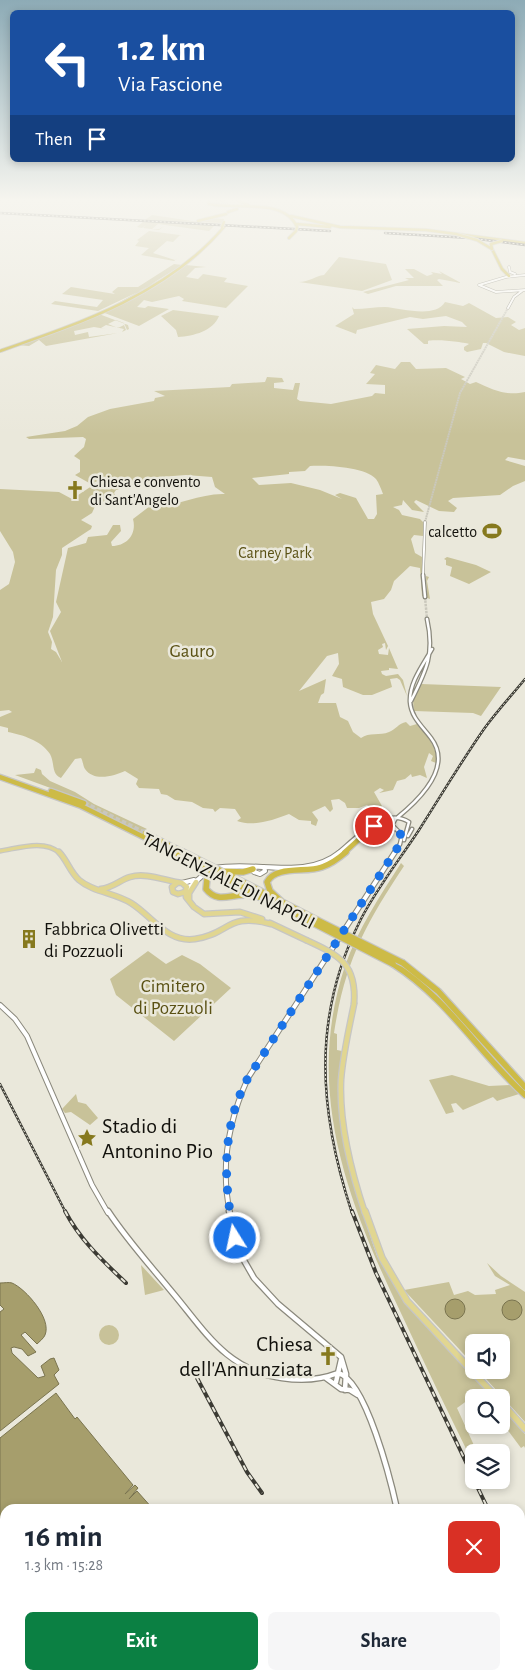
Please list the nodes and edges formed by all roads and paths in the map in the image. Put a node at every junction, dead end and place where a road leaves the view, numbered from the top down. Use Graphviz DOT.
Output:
graph roads {
  1 [pos="164,278"];
  2 [pos="501,278"];
  3 [pos="525,290"];
  4 [pos="504,292"];
  5 [pos="514,297"];
  6 [pos="508,308"];
  7 [pos="0,350"];
  8 [pos="425,522"];
  9 [pos="425,597"];
  10 [pos="427,619"];
  11 [pos="432,649"];
  12 [pos="410,703"];
  13 [pos="0,775"];
  14 [pos="84,803"];
  15 [pos="407,811"];
  16 [pos="397,818"];
  17 [pos="406,819"];
  18 [pos="383,820"];
  19 [pos="374,825"];
  20 [pos="384,828"];
  21 [pos="410,828"];
  22 [pos="378,829"];
  23 [pos="397,829"];
  24 [pos="145,832"];
  25 [pos="358,840"];
  26 [pos="349,845"];
  27 [pos="399,846"];
  28 [pos="0,851"];
  29 [pos="246,864"];
  30 [pos="258,865"];
  31 [pos="209,867"];
  32 [pos="264,867"];
  33 [pos="275,868"];
  34 [pos="254,869"];
  35 [pos="265,872"];
  36 [pos="221,873"];
  37 [pos="197,880"];
  38 [pos="179,883"];
  39 [pos="94,887"];
  40 [pos="110,888"];
  41 [pos="186,890"];
  42 [pos="109,893"];
  43 [pos="270,900"];
  44 [pos="190,902"];
  45 [pos="283,902"];
  46 [pos="218,914"];
  47 [pos="315,921"];
  48 [pos="271,924"];
  49 [pos="225,927"];
  50 [pos="0,1004"];
  51 [pos="525,1087"];
  52 [pos="525,1095"];
  53 [pos="341,1360"];
  54 [pos="338,1373"];
  55 [pos="326,1378"];
  56 [pos="347,1378"];
  57 [pos="336,1385"];
  58 [pos="489,1389"];
  59 [pos="345,1390"];
  60 [pos="359,1396"];
  61 [pos="510,1412"];
  62 [pos="525,1428"];
  63 [pos="396,1504"];
  1 -- 7 [label="highway, bridge"];
  2 -- 4 [label="main road"];
  3 -- 4 [label="main road"];
  3 -- 5 [label="main road"];
  4 -- 5 [label="main road"];
  5 -- 6 [label="main road"];
  8 -- 9 [label="main road"];
  10 -- 11 [label="main road"];
  11 -- 12 [label="main road"];
  11 -- 12 [label="main road"];
  12 -- 15 [label="main road"];
  13 -- 14 [label="highway, TANGENZIALE DI NAPOLI"];
  13 -- 31 [label="highway, TANGENZIALE DI NAPOLI"];
  15 -- 16 [label="main road"];
  15 -- 17 [label="main road"];
  16 -- 17 [label="main road"];
  16 -- 18 [label="main road"];
  16 -- 23 [label="main road"];
  17 -- 21 [label="main road"];
  18 -- 19 [label="main road"];
  18 -- 20 [label="main road"];
  19 -- 22 [label="main road"];
  19 -- 26 [label="main road"];
  20 -- 22 [label="main road"];
  20 -- 23 [label="main road"];
  21 -- 23 [label="main road"];
  21 -- 27 [label="main road"];
  22 -- 25 [label="main road"];
  23 -- 27 [label="main road"];
  24 -- 31 [label="highway, TANGENZIALE DI NAPOLI"];
  25 -- 26 [label="main road"];
  25 -- 45 [label="highway"];
  26 -- 33 [label="main road"];
  27 -- 53 [label="main road"];
  28 -- 39 [label="main road"];
  29 -- 30 [label="main road"];
  29 -- 34 [label="main road"];
  29 -- 37 [label="main road"];
  30 -- 32 [label="main road"];
  30 -- 34 [label="main road"];
  31 -- 36 [label="highway, TANGENZIALE DI NAPOLI, bridge"];
  32 -- 33 [label="main road"];
  32 -- 35 [label="main road"];
  33 -- 35 [label="main road"];
  34 -- 35 [label="main road"];
  34 -- 43 [label="highway"];
  36 -- 43 [label="highway, TANGENZIALE DI NAPOLI"];
  36 -- 45 [label="highway, TANGENZIALE DI NAPOLI"];
  37 -- 38 [label="main road"];
  37 -- 41 [label="main road"];
  37 -- 44 [label="main road"];
  38 -- 40 [label="main road"];
  38 -- 41 [label="main road"];
  38 -- 41 [label="main road"];
  39 -- 40 [label="main road"];
  39 -- 42 [label="main road"];
  40 -- 42 [label="main road"];
  41 -- 44 [label="main road"];
  42 -- 49 [label="main road"];
  43 -- 47 [label="highway, TANGENZIALE DI NAPOLI"];
  44 -- 46 [label="main road"];
  45 -- 47 [label="highway, TANGENZIALE DI NAPOLI"];
  46 -- 48 [label="main road"];
  46 -- 49 [label="main road"];
  47 -- 51 [label="highway, TANGENZIALE DI NAPOLI, bridge"];
  47 -- 52 [label="highway, TANGENZIALE DI NAPOLI, bridge"];
  48 -- 49 [label="main road"];
  48 -- 58 [label="main road, bridge"];
  50 -- 55 [label="main road"];
  53 -- 54 [label="main road"];
  53 -- 56 [label="main road"];
  54 -- 55 [label="main road"];
  54 -- 56 [label="main road"];
  54 -- 57 [label="main road"];
  55 -- 57 [label="main road"];
  56 -- 59 [label="main road"];
  56 -- 60 [label="main road"];
  57 -- 59 [label="main road"];
  59 -- 60 [label="main road"];
  60 -- 63 [label="main road"];
  61 -- 62 [label="main road"];
}
